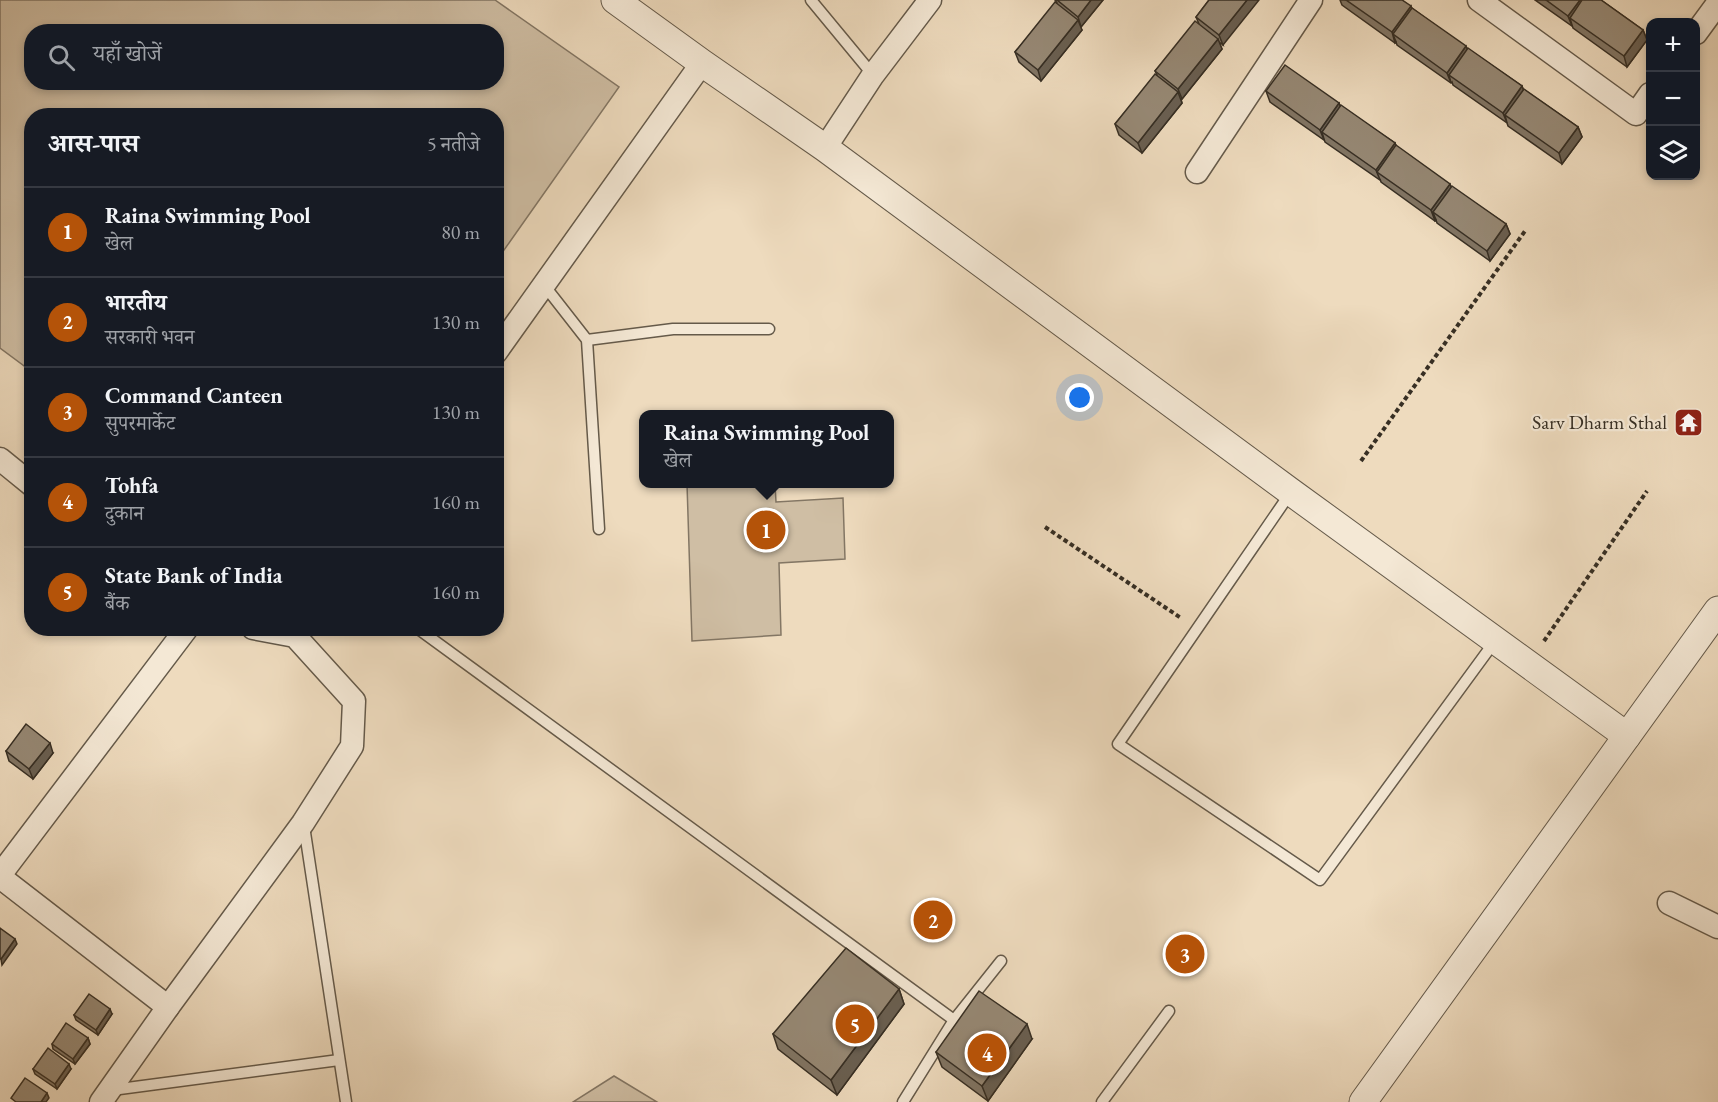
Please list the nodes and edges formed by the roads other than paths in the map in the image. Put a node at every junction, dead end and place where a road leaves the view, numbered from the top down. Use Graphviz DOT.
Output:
graph roads {
  1 [pos="615,0"];
  2 [pos="811,0"];
  3 [pos="930,0"];
  4 [pos="1311,0"];
  5 [pos="1479,0"];
  6 [pos="1718,3"];
  7 [pos="1700,26"];
  8 [pos="702,63"];
  9 [pos="873,75"];
  10 [pos="1646,100"];
  11 [pos="825,148"];
  12 [pos="1197,172"];
  13 [pos="544,285"];
  14 [pos="769,329"];
  15 [pos="587,340"];
  16 [pos="504,341"];
  17 [pos="0,459"];
  18 [pos="24,478"];
  19 [pos="1291,492"];
  20 [pos="599,529"];
  21 [pos="1718,610"];
  22 [pos="181,636"];
  23 [pos="300,636"];
  24 [pos="428,636"];
  25 [pos="1496,640"];
  26 [pos="1627,736"];
  27 [pos="303,823"];
  28 [pos="0,876"];
  29 [pos="1669,903"];
  30 [pos="1718,927"];
  31 [pos="1001,961"];
  32 [pos="168,1007"];
  33 [pos="1169,1011"];
  34 [pos="954,1020"];
  35 [pos="339,1060"];
  36 [pos="105,1096"];
  37 [pos="346,1102"];
  38 [pos="903,1102"];
  39 [pos="1102,1102"];
  40 [pos="1363,1102"];
  1 -- 8 [label="street"];
  2 -- 9 [label="lane"];
  3 -- 9 [label="street"];
  4 -- 12 [label="street"];
  5 -- 10 [label="street"];
  6 -- 7 [label="street"];
  8 -- 11 [label="street"];
  8 -- 13 [label="street"];
  9 -- 11 [label="street"];
  11 -- 19 [label="street"];
  13 -- 15 [label="lane"];
  13 -- 16 [label="street"];
  14 -- 15 [label="lane"];
  15 -- 20 [label="lane"];
  17 -- 18 [label="street"];
  19 -- 25 [label="street"];
  19 -- 25 [label="lane"];
  21 -- 26 [label="street"];
  22 -- 28 [label="street"];
  23 -- 27 [label="street"];
  24 -- 34 [label="lane"];
  25 -- 26 [label="street"];
  26 -- 40 [label="street"];
  27 -- 32 [label="street"];
  27 -- 35 [label="lane"];
  28 -- 32 [label="street"];
  29 -- 30 [label="street"];
  31 -- 34 [label="lane"];
  32 -- 36 [label="street"];
  33 -- 39 [label="lane"];
  34 -- 38 [label="lane"];
  35 -- 36 [label="lane"];
  35 -- 37 [label="lane"];
}
